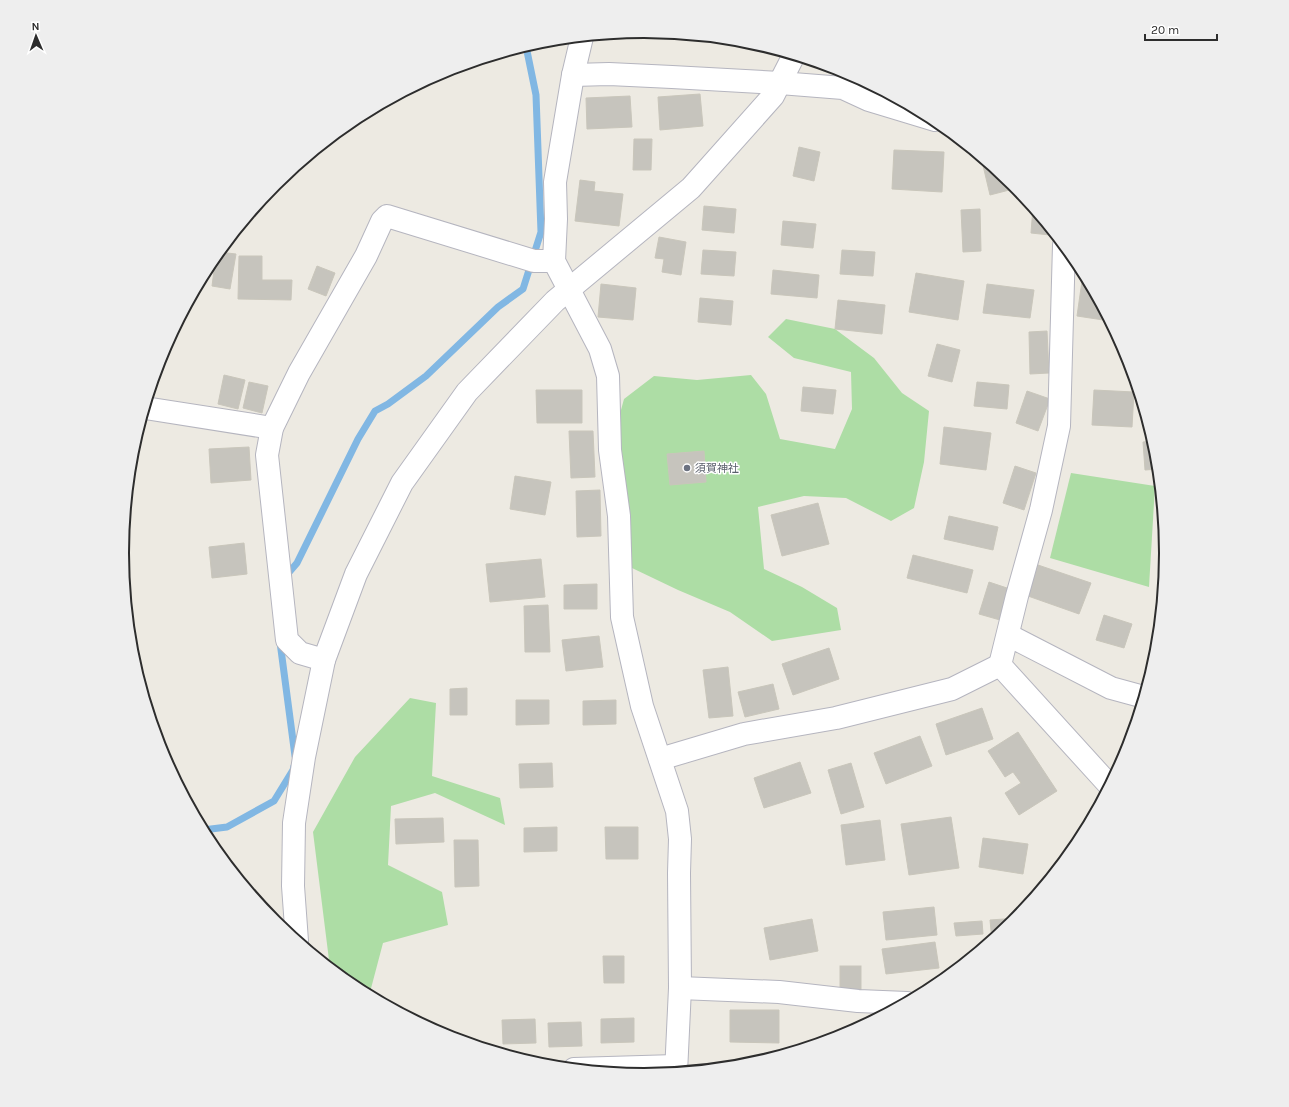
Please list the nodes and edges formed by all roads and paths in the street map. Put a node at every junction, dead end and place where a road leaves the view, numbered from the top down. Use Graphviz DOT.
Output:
graph roads {
  1 [pos="581,42"];
  2 [pos="792,60"];
  3 [pos="573,75"];
  4 [pos="780,83"];
  5 [pos="911,112"];
  6 [pos="554,261"];
  7 [pos="1069,261"];
  8 [pos="569,289"];
  9 [pos="150,409"];
  10 [pos="272,428"];
  11 [pos="1008,635"];
  12 [pos="324,660"];
  13 [pos="1000,665"];
  14 [pos="1140,696"];
  15 [pos="660,759"];
  16 [pos="1106,782"];
  17 [pos="296,933"];
  18 [pos="680,988"];
  19 [pos="897,1003"];
  20 [pos="676,1069"];
  1 -- 3 [label="street"];
  2 -- 4 [label="street"];
  3 -- 4 [label="street"];
  3 -- 6 [label="street"];
  4 -- 5 [label="street"];
  4 -- 8 [label="street"];
  6 -- 8 [label="street"];
  6 -- 10 [label="street"];
  7 -- 11 [label="street"];
  8 -- 12 [label="street"];
  8 -- 15 [label="street"];
  9 -- 10 [label="street"];
  10 -- 12 [label="street"];
  11 -- 13 [label="street"];
  11 -- 14 [label="street"];
  12 -- 17 [label="street"];
  13 -- 15 [label="street"];
  13 -- 16 [label="street"];
  15 -- 18 [label="street"];
  18 -- 19 [label="street"];
  18 -- 20 [label="street"];
}
